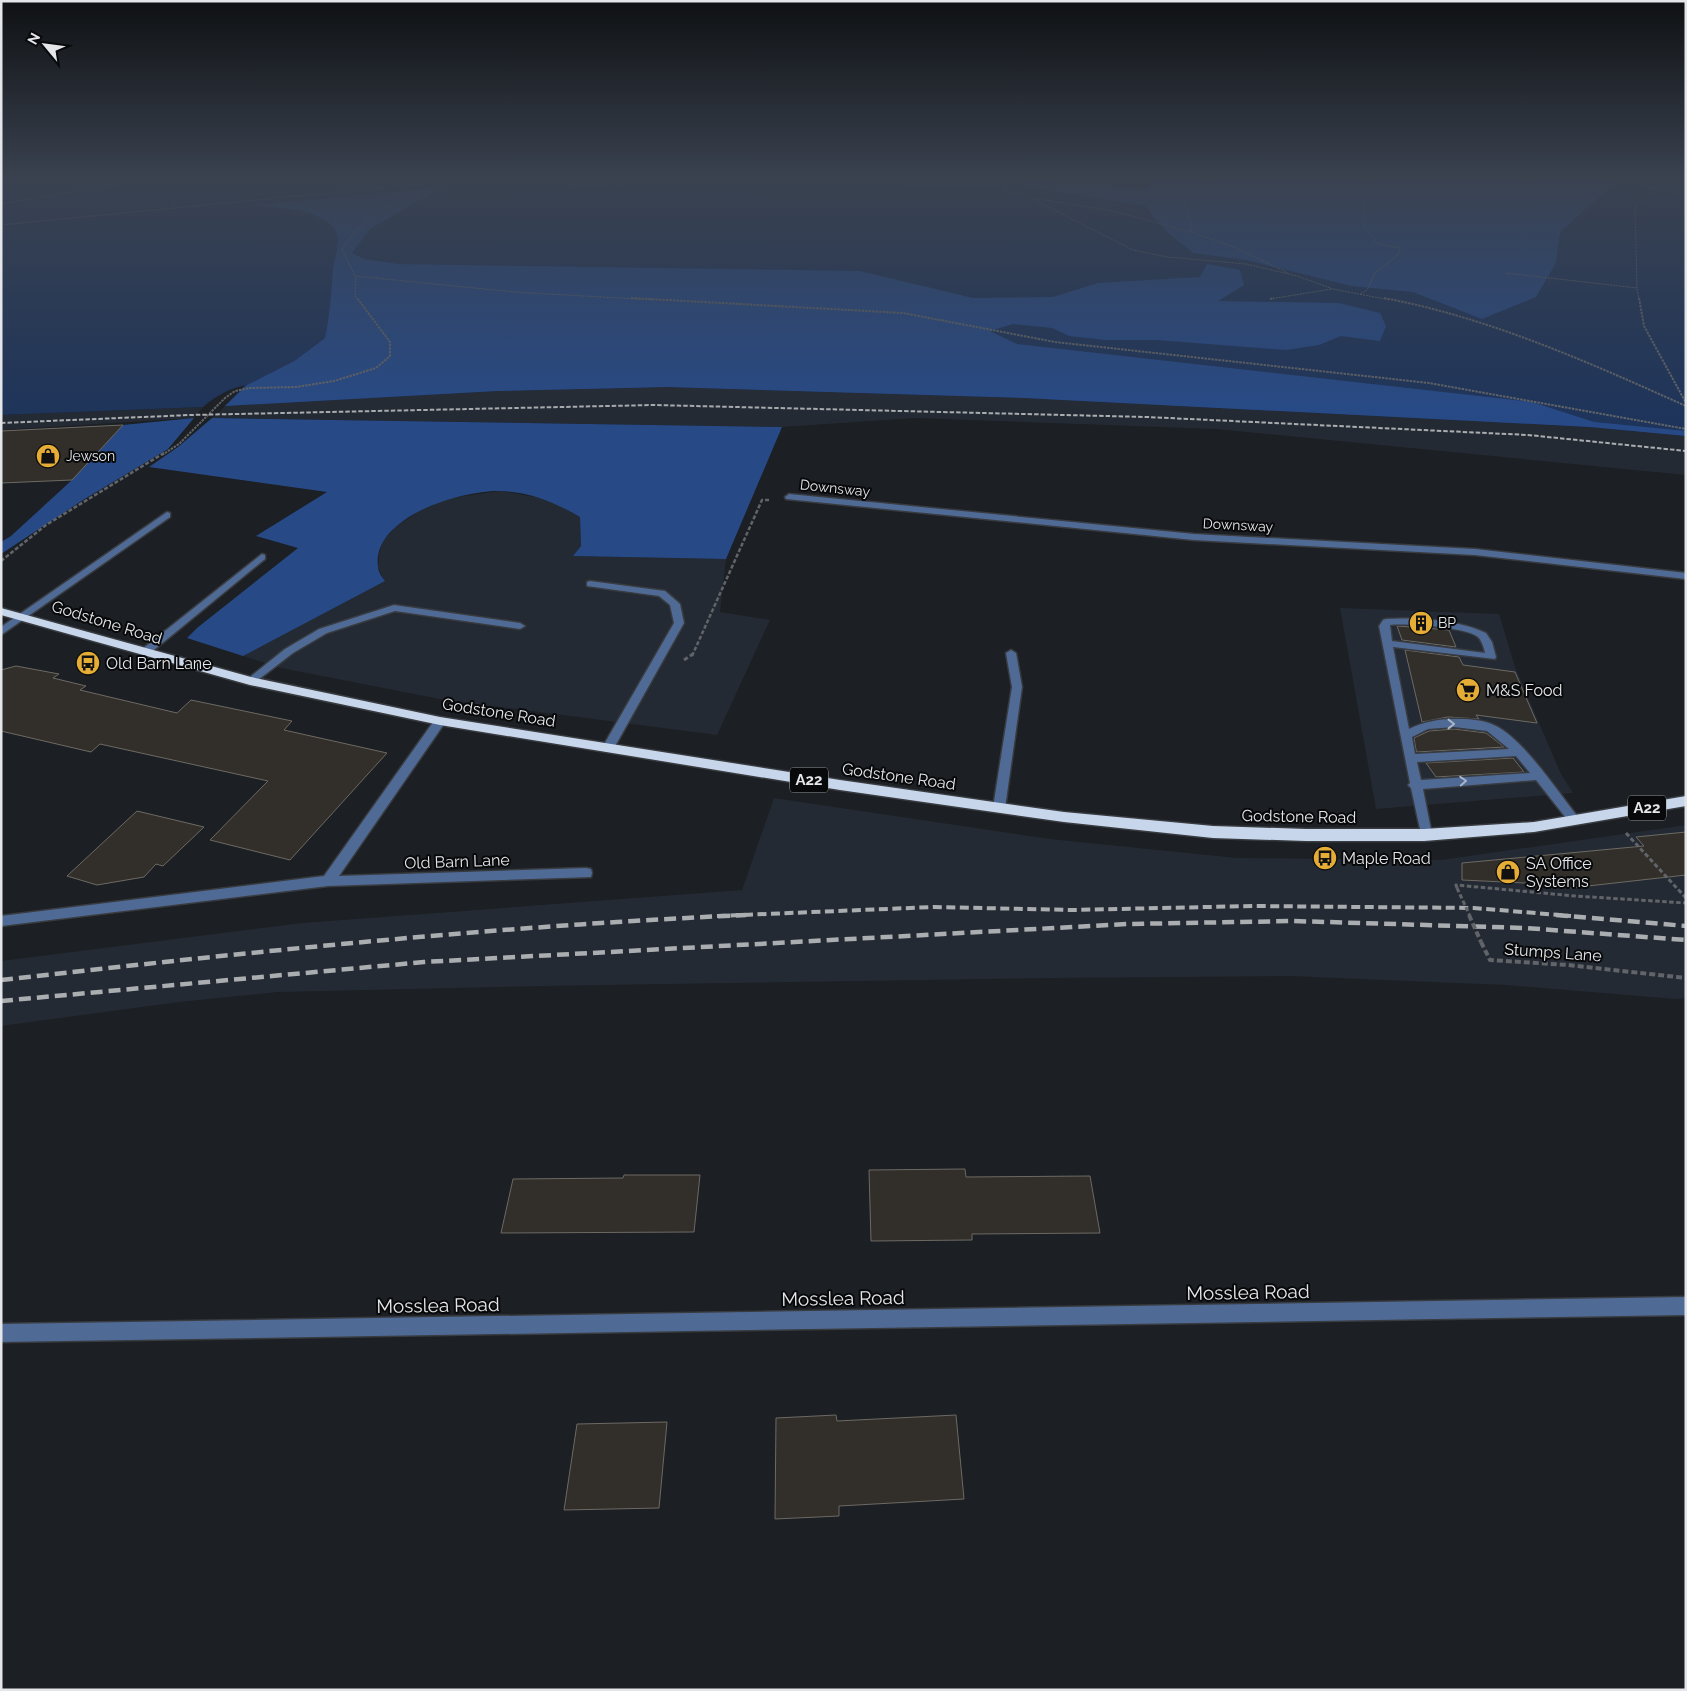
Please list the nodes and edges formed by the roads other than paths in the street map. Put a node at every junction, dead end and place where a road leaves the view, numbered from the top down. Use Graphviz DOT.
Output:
graph roads {
  1 [pos="789,497"];
  2 [pos="167,515"];
  3 [pos="262,558"];
  4 [pos="1686,576"];
  5 [pos="590,584"];
  6 [pos="1,611"];
  7 [pos="22,616"];
  8 [pos="520,626"];
  9 [pos="1,632"];
  10 [pos="1387,643"];
  11 [pos="145,652"];
  12 [pos="1011,653"];
  13 [pos="250,681"];
  14 [pos="440,721"];
  15 [pos="608,748"];
  16 [pos="1518,752"];
  17 [pos="1409,758"];
  18 [pos="1539,776"];
  19 [pos="1414,784"];
  20 [pos="1686,801"];
  21 [pos="999,808"];
  22 [pos="1574,820"];
  23 [pos="1426,835"];
  24 [pos="586,873"];
  25 [pos="328,881"];
  26 [pos="1,921"];
  27 [pos="1686,1306"];
  28 [pos="1,1333"];
  1 -- 4 [label="street, Downsway"];
  2 -- 7 [label="street"];
  3 -- 11 [label="street"];
  5 -- 15 [label="street"];
  6 -- 7 [label="highway, Godstone Road / A22"];
  7 -- 9 [label="street"];
  7 -- 11 [label="highway, Godstone Road / A22"];
  8 -- 13 [label="street"];
  10 -- 10 [label="street"];
  10 -- 17 [label="street"];
  11 -- 13 [label="highway, Godstone Road / A22"];
  12 -- 21 [label="street"];
  13 -- 14 [label="highway, Godstone Road / A22"];
  14 -- 15 [label="highway, Godstone Road / A22"];
  14 -- 25 [label="street"];
  15 -- 21 [label="highway, Godstone Road / A22"];
  16 -- 17 [label="street"];
  17 -- 16 [label="street, one-way"];
  16 -- 18 [label="street"];
  17 -- 19 [label="street"];
  19 -- 18 [label="street, one-way"];
  18 -- 22 [label="street"];
  19 -- 23 [label="street"];
  20 -- 22 [label="highway, Godstone Road / A22"];
  21 -- 23 [label="highway, Godstone Road / A22"];
  22 -- 23 [label="highway, Godstone Road / A22"];
  24 -- 25 [label="street, Old Barn Lane"];
  25 -- 26 [label="street, Old Barn Lane"];
  27 -- 28 [label="street, Mosslea Road"];
}
